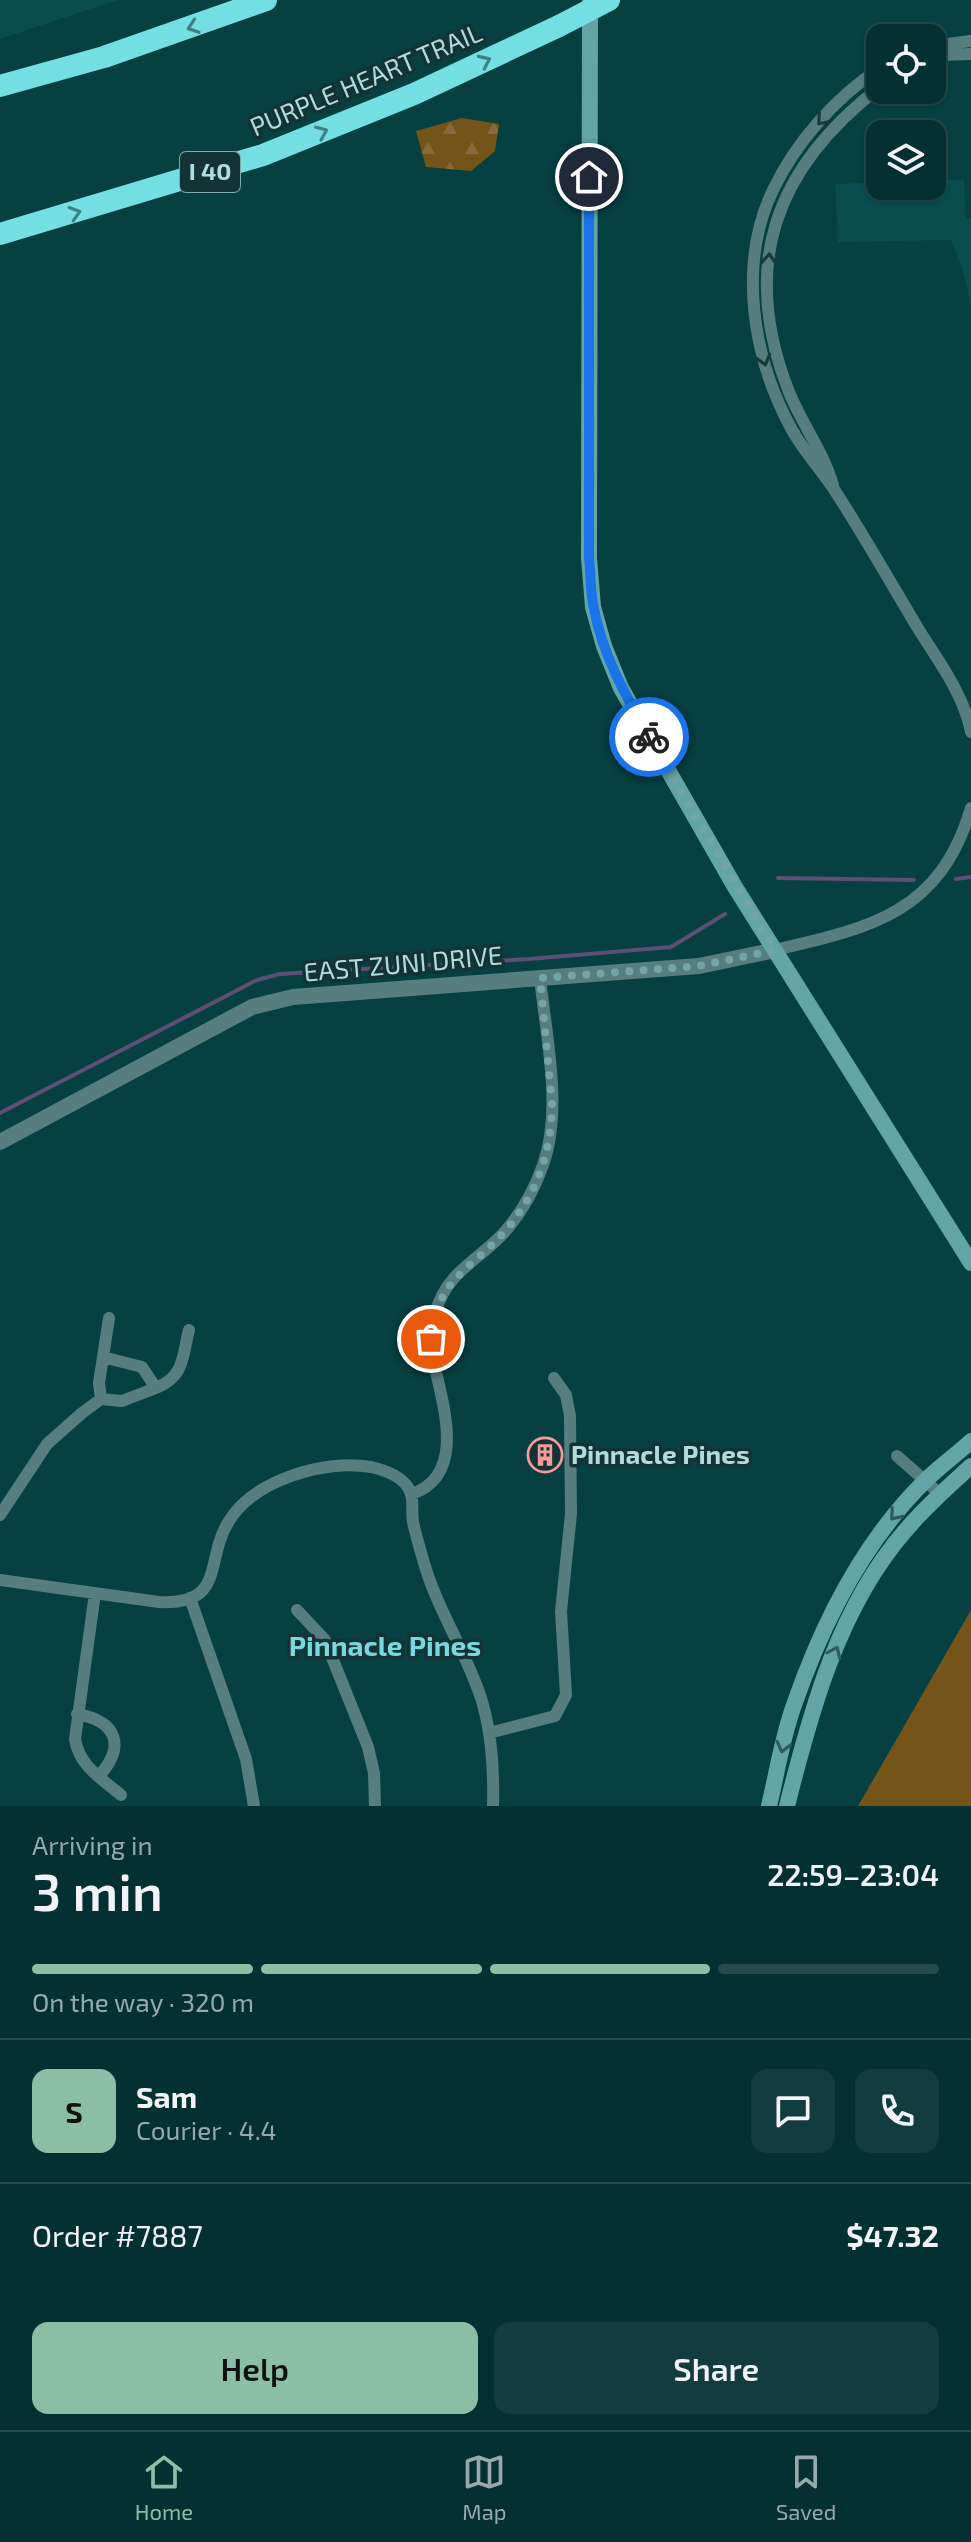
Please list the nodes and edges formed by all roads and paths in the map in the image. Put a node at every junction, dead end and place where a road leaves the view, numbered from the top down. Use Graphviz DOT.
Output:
graph roads {
  1 [pos="266,0"];
  2 [pos="590,0"];
  3 [pos="609,0"];
  4 [pos="971,41"];
  5 [pos="946,44"];
  6 [pos="971,54"];
  7 [pos="946,55"];
  8 [pos="866,79"];
  9 [pos="0,86"];
  10 [pos="866,99"];
  11 [pos="0,234"];
  12 [pos="835,492"];
  13 [pos="971,732"];
  14 [pos="971,808"];
  15 [pos="775,950"];
  16 [pos="540,978"];
  17 [pos="0,1142"];
  18 [pos="971,1263"];
  19 [pos="109,1318"];
  20 [pos="189,1330"];
  21 [pos="103,1357"];
  22 [pos="554,1378"];
  23 [pos="156,1388"];
  24 [pos="101,1399"];
  25 [pos="971,1441"];
  26 [pos="897,1456"];
  27 [pos="971,1466"];
  28 [pos="925,1481"];
  29 [pos="412,1494"];
  30 [pos="940,1494"];
  31 [pos="0,1515"];
  32 [pos="0,1580"];
  33 [pos="95,1593"];
  34 [pos="190,1598"];
  35 [pos="297,1610"];
  36 [pos="77,1714"];
  37 [pos="489,1733"];
  38 [pos="99,1776"];
  39 [pos="121,1795"];
  40 [pos="254,1806"];
  41 [pos="375,1806"];
  42 [pos="493,1806"];
  43 [pos="769,1806"];
  44 [pos="787,1806"];
  1 -- 9 [label="highway, one-way"];
  2 -- 15 [label="main road"];
  11 -- 3 [label="highway, PURPLE HEART TRAIL / I 40, one-way, bridge"];
  4 -- 5 [label="street"];
  6 -- 7 [label="street"];
  8 -- 12 [label="street, one-way"];
  12 -- 10 [label="street, one-way"];
  12 -- 13 [label="street"];
  14 -- 15 [label="street, EAST ZUNI DRIVE"];
  15 -- 16 [label="street, EAST ZUNI DRIVE"];
  15 -- 18 [label="main road"];
  16 -- 17 [label="street, EAST ZUNI DRIVE"];
  16 -- 29 [label="street"];
  19 -- 21 [label="street"];
  20 -- 23 [label="street"];
  21 -- 23 [label="street"];
  21 -- 24 [label="street"];
  22 -- 37 [label="street"];
  23 -- 24 [label="street"];
  24 -- 31 [label="street"];
  25 -- 28 [label="main road"];
  26 -- 28 [label="street"];
  27 -- 30 [label="main road"];
  28 -- 30 [label="street"];
  28 -- 43 [label="main road, one-way"];
  29 -- 34 [label="street"];
  29 -- 37 [label="street"];
  44 -- 30 [label="main road, one-way"];
  32 -- 33 [label="street"];
  33 -- 34 [label="street"];
  33 -- 36 [label="street"];
  34 -- 40 [label="street"];
  35 -- 41 [label="street"];
  36 -- 38 [label="street"];
  36 -- 38 [label="street"];
  37 -- 42 [label="street"];
  38 -- 39 [label="street"];
}
